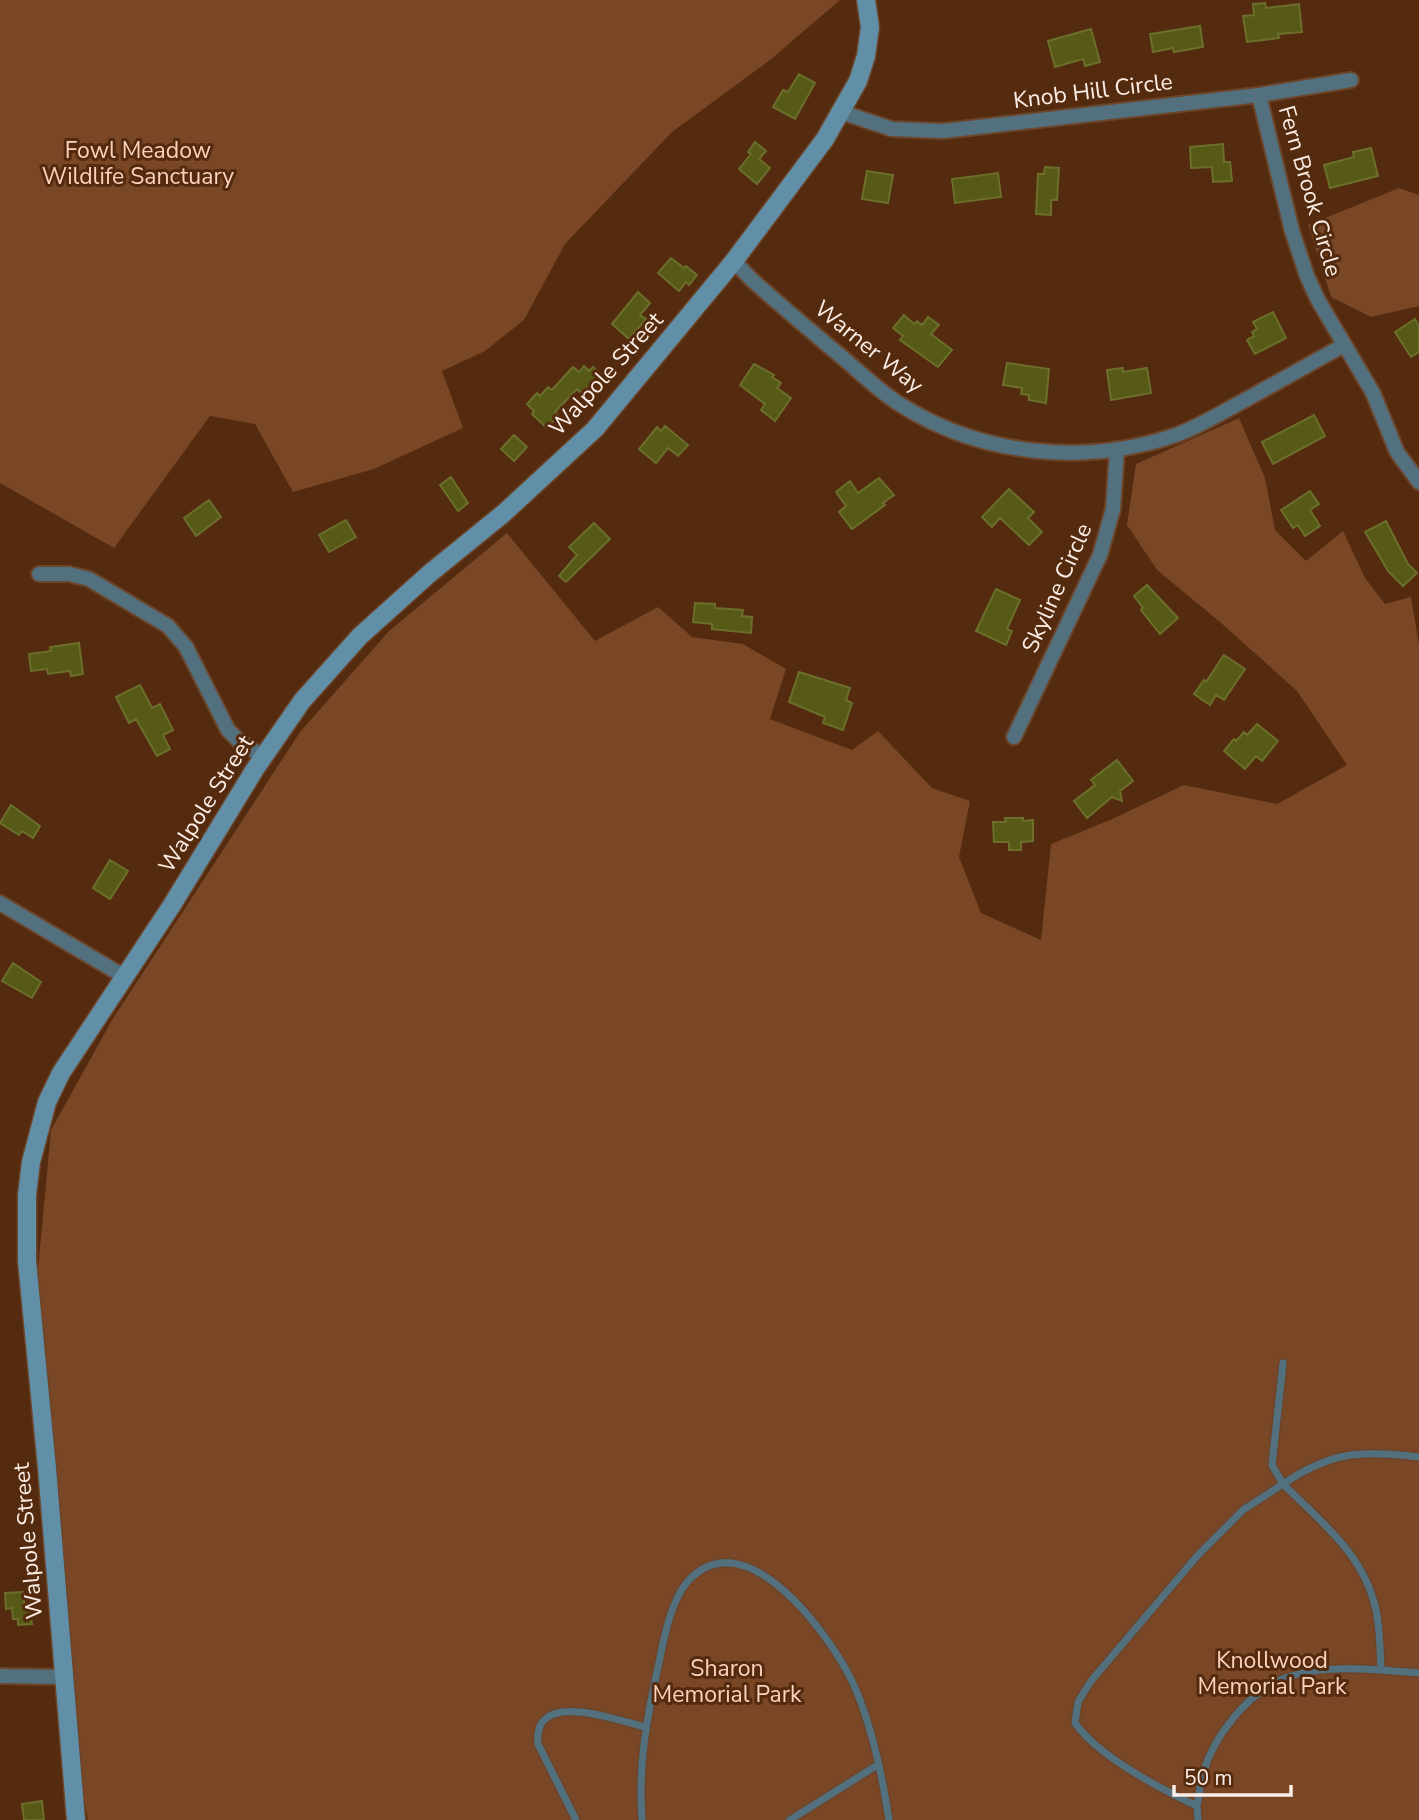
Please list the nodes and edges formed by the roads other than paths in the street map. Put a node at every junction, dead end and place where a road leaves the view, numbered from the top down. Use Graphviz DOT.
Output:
graph roads {
  1 [pos="866,0"];
  2 [pos="1351,80"];
  3 [pos="1259,94"];
  4 [pos="841,112"];
  5 [pos="734,261"];
  6 [pos="1344,345"];
  7 [pos="1117,450"];
  8 [pos="1419,482"];
  9 [pos="39,574"];
  10 [pos="1014,737"];
  11 [pos="263,757"];
  12 [pos="0,903"];
  13 [pos="125,977"];
  14 [pos="1283,1363"];
  15 [pos="1419,1457"];
  16 [pos="1283,1483"];
  17 [pos="1381,1670"];
  18 [pos="1419,1673"];
  19 [pos="0,1676"];
  20 [pos="63,1677"];
  21 [pos="645,1727"];
  22 [pos="878,1764"];
  23 [pos="1198,1806"];
  24 [pos="76,1820"];
  25 [pos="576,1820"];
  26 [pos="642,1820"];
  27 [pos="790,1820"];
  28 [pos="890,1820"];
  29 [pos="1198,1820"];
  1 -- 4 [label="main road, Walpole Street"];
  2 -- 3 [label="street, Knob Hill Circle"];
  3 -- 4 [label="street, Knob Hill Circle"];
  3 -- 6 [label="street, Fern Brook Circle"];
  4 -- 5 [label="main road, Walpole Street"];
  5 -- 7 [label="street, Warner Way"];
  5 -- 11 [label="main road, Walpole Street"];
  6 -- 7 [label="street, Warner Way"];
  6 -- 8 [label="street, Fern Brook Circle"];
  7 -- 10 [label="street, Skyline Circle"];
  9 -- 11 [label="street"];
  11 -- 13 [label="main road, Walpole Street"];
  12 -- 13 [label="street"];
  13 -- 20 [label="main road, Walpole Street"];
  14 -- 16 [label="lane"];
  15 -- 16 [label="lane"];
  16 -- 17 [label="lane"];
  16 -- 23 [label="lane"];
  17 -- 18 [label="lane"];
  17 -- 23 [label="lane"];
  19 -- 20 [label="street"];
  20 -- 24 [label="main road, Walpole Street"];
  21 -- 22 [label="lane"];
  21 -- 25 [label="lane"];
  21 -- 26 [label="lane"];
  22 -- 27 [label="lane"];
  22 -- 28 [label="lane"];
  23 -- 29 [label="lane"];
}
